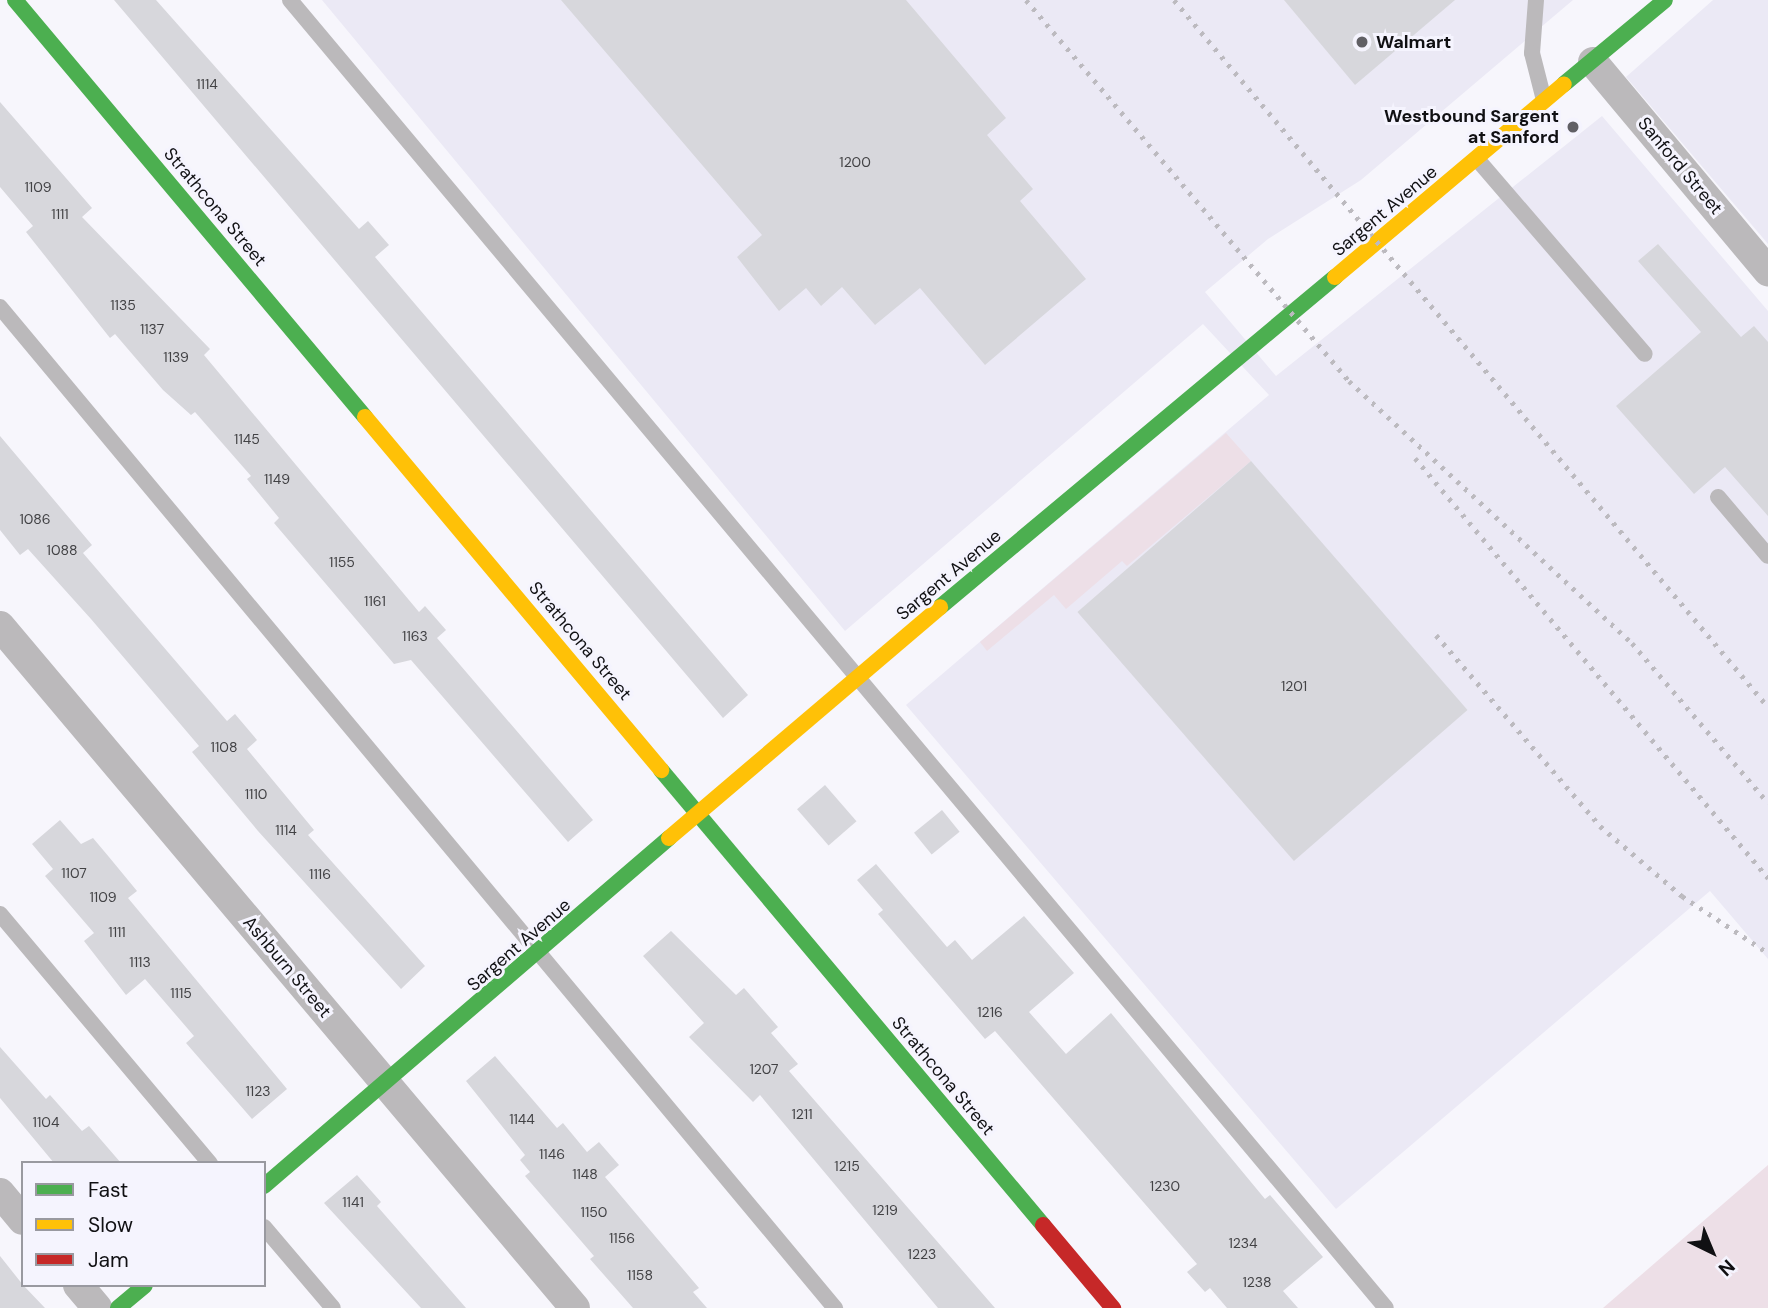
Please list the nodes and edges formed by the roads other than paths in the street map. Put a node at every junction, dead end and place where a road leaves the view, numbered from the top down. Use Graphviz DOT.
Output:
graph roads {
  1 [pos="15,0"];
  2 [pos="290,0"];
  3 [pos="1536,0"];
  4 [pos="1665,0"];
  5 [pos="1593,62"];
  6 [pos="1545,102"];
  7 [pos="1477,159"];
  8 [pos="1768,271"];
  9 [pos="0,307"];
  10 [pos="1645,354"];
  11 [pos="1718,497"];
  12 [pos="1768,556"];
  13 [pos="0,626"];
  14 [pos="859,675"];
  15 [pos="699,812"];
  16 [pos="0,914"];
  17 [pos="543,951"];
  18 [pos="386,1084"];
  19 [pos="208,1161"];
  20 [pos="266,1184"];
  21 [pos="0,1193"];
  22 [pos="21,1218"];
  23 [pos="266,1229"];
  24 [pos="80,1287"];
  25 [pos="143,1287"];
  26 [pos="97,1308"];
  27 [pos="118,1308"];
  28 [pos="333,1308"];
  29 [pos="575,1308"];
  30 [pos="835,1308"];
  31 [pos="1113,1308"];
  32 [pos="1386,1308"];
  1 -- 15 [label="main road, Strathcona Street"];
  2 -- 14 [label="lane"];
  3 -- 6 [label="lane"];
  4 -- 5 [label="main road, Sargent Avenue"];
  5 -- 6 [label="main road, Sargent Avenue"];
  5 -- 8 [label="street, Sanford Street"];
  6 -- 7 [label="main road, Sargent Avenue"];
  7 -- 10 [label="lane"];
  7 -- 14 [label="main road, Sargent Avenue"];
  9 -- 17 [label="lane"];
  11 -- 12 [label="lane"];
  13 -- 18 [label="street, Ashburn Street"];
  14 -- 15 [label="main road, Sargent Avenue"];
  14 -- 32 [label="lane"];
  15 -- 17 [label="main road, Sargent Avenue"];
  15 -- 31 [label="main road, Strathcona Street"];
  16 -- 19 [label="lane"];
  17 -- 18 [label="main road, Sargent Avenue"];
  17 -- 30 [label="lane"];
  18 -- 20 [label="main road, Sargent Avenue"];
  18 -- 29 [label="street, Ashburn Street"];
  21 -- 22 [label="street"];
  23 -- 28 [label="lane"];
  24 -- 26 [label="street"];
  25 -- 27 [label="main road"];
}
